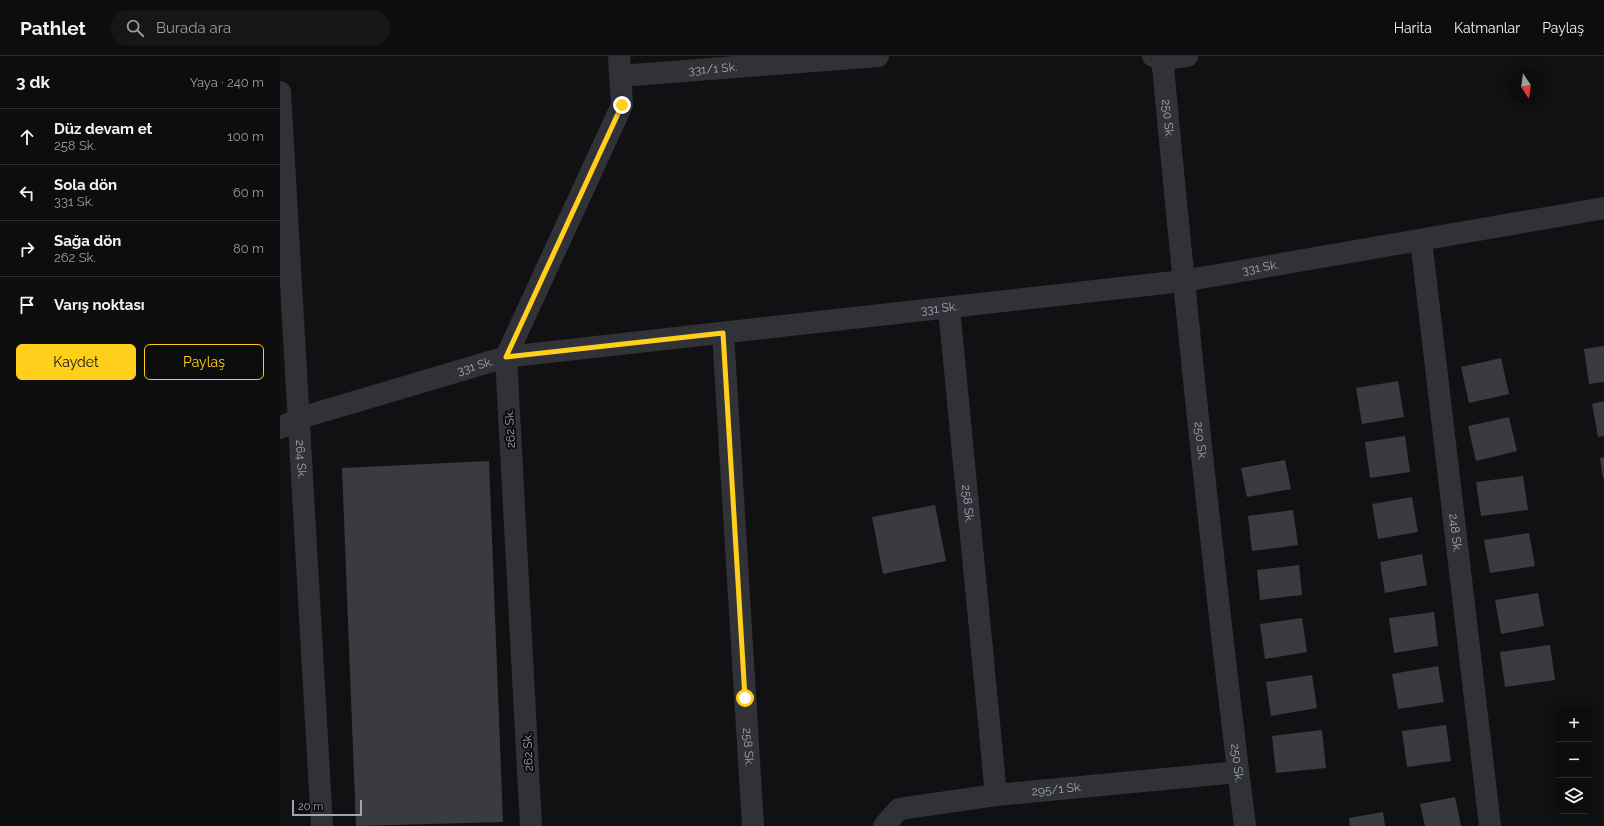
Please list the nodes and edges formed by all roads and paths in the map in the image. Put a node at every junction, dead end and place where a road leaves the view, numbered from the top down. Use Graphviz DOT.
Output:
graph roads {
  1 [pos="878,56"];
  2 [pos="1186,56"];
  3 [pos="1159,57"];
  4 [pos="619,66"];
  5 [pos="280,92"];
  6 [pos="1604,208"];
  7 [pos="1421,240"];
  8 [pos="1183,281"];
  9 [pos="949,308"];
  10 [pos="723,333"];
  11 [pos="506,357"];
  12 [pos="300,418"];
  13 [pos="280,428"];
  14 [pos="1238,772"];
  15 [pos="996,795"];
  16 [pos="322,826"];
  17 [pos="531,826"];
  18 [pos="754,826"];
  19 [pos="884,826"];
  20 [pos="1245,826"];
  21 [pos="1490,826"];
  1 -- 4 [label="street, 331/1 Sk."];
  2 -- 3 [label="street"];
  3 -- 8 [label="street, 250 Sk."];
  4 -- 11 [label="street, 262 Sk."];
  5 -- 12 [label="street, 264 Sk."];
  6 -- 7 [label="street, 331 Sk."];
  7 -- 8 [label="street, 331 Sk."];
  7 -- 21 [label="street, 248 Sk."];
  8 -- 9 [label="street, 331 Sk."];
  8 -- 14 [label="street, 250 Sk."];
  9 -- 10 [label="street, 331 Sk."];
  9 -- 15 [label="street, 258 Sk."];
  10 -- 11 [label="street, 331 Sk."];
  10 -- 18 [label="street, 258 Sk."];
  11 -- 12 [label="street, 331 Sk."];
  11 -- 17 [label="street, 262 Sk."];
  12 -- 13 [label="street, 331 Sk."];
  12 -- 16 [label="street, 264 Sk."];
  14 -- 15 [label="street, 295/1 Sk."];
  14 -- 20 [label="street, 250 Sk."];
  15 -- 19 [label="street, 295/1 Sk."];
}
